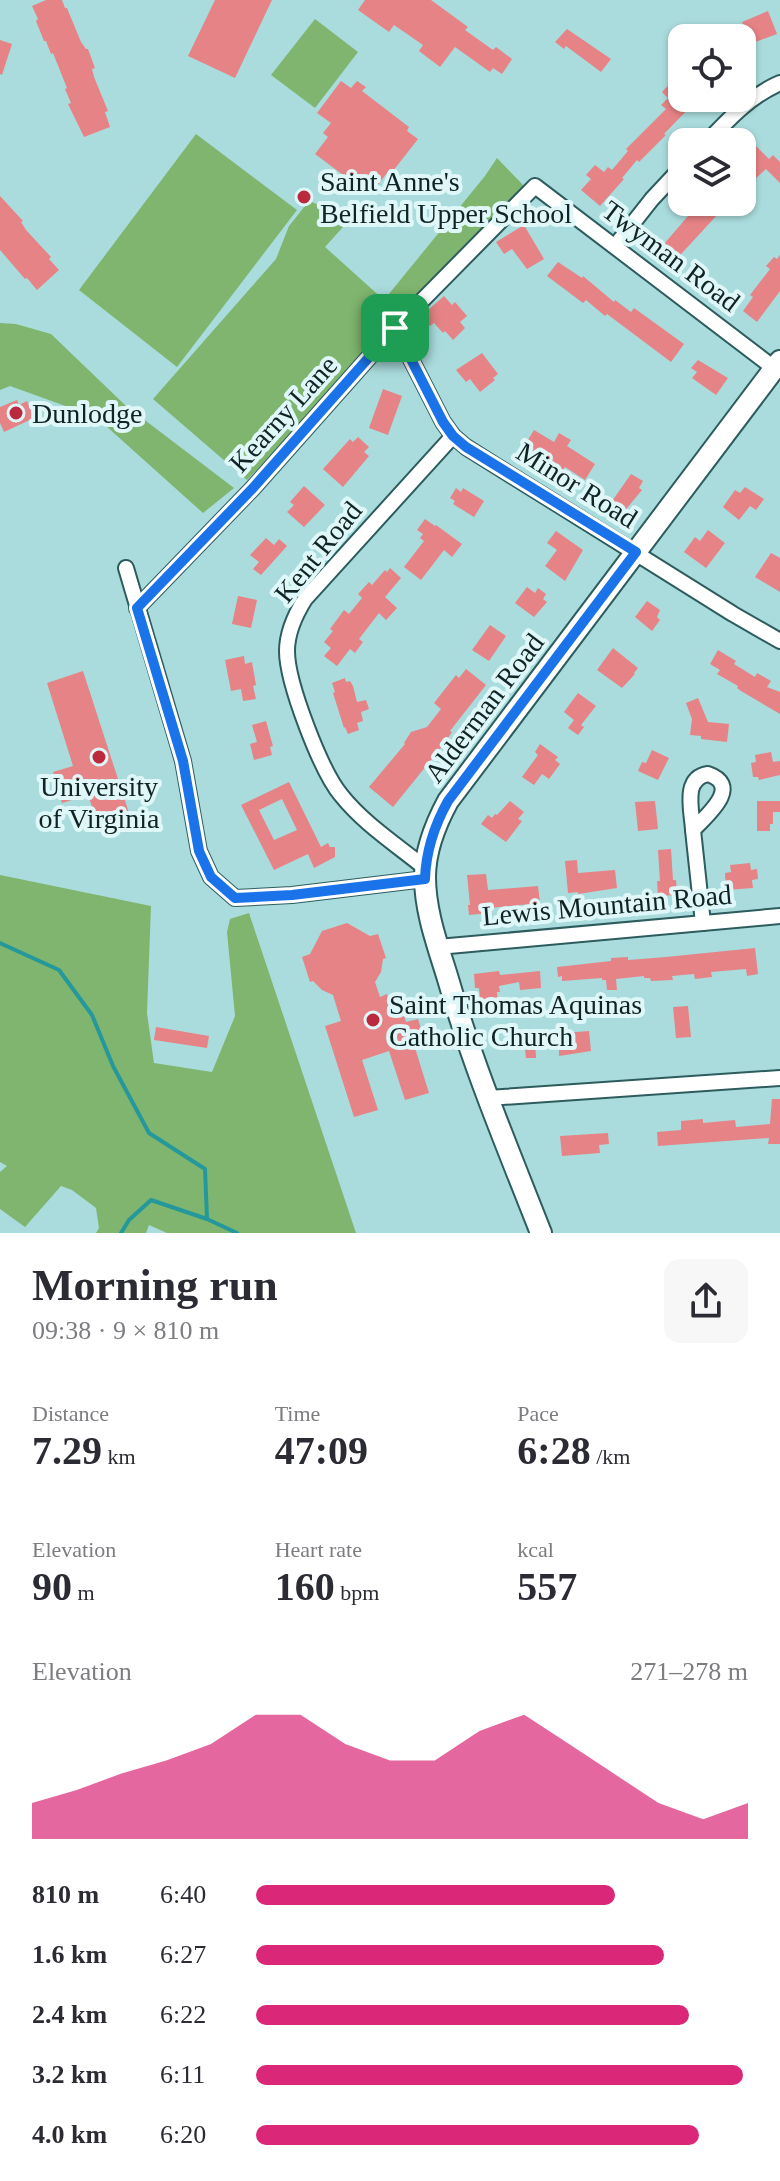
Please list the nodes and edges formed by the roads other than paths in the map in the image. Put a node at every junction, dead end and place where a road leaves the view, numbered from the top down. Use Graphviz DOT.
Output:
graph roads {
  1 [pos="780,83"];
  2 [pos="721,128"];
  3 [pos="668,182"];
  4 [pos="535,186"];
  5 [pos="615,246"];
  6 [pos="395,328"];
  7 [pos="777,364"];
  8 [pos="453,436"];
  9 [pos="636,552"];
  10 [pos="126,568"];
  11 [pos="137,608"];
  12 [pos="780,641"];
  13 [pos="693,830"];
  14 [pos="425,874"];
  15 [pos="780,916"];
  16 [pos="703,923"];
  17 [pos="438,947"];
  18 [pos="780,1078"];
  19 [pos="488,1098"];
  20 [pos="541,1233"];
  1 -- 2 [label="street"];
  3 -- 5 [label="street"];
  4 -- 5 [label="street, Twyman Road"];
  4 -- 6 [label="street, Kearny Lane"];
  5 -- 7 [label="street, Twyman Road"];
  6 -- 8 [label="street, Minor Road"];
  6 -- 11 [label="street, Kearny Lane"];
  7 -- 9 [label="main road, Alderman Road"];
  8 -- 9 [label="street, Minor Road"];
  8 -- 14 [label="street, Kent Road"];
  9 -- 12 [label="street, Minor Road"];
  9 -- 14 [label="main road, Alderman Road"];
  10 -- 11 [label="street"];
  11 -- 14 [label="street"];
  13 -- 16 [label="street"];
  14 -- 17 [label="main road, Alderman Road"];
  15 -- 16 [label="street, Lewis Mountain Road"];
  16 -- 17 [label="street, Lewis Mountain Road"];
  17 -- 19 [label="main road, Alderman Road"];
  18 -- 19 [label="street"];
  19 -- 20 [label="main road, Alderman Road"];
}
